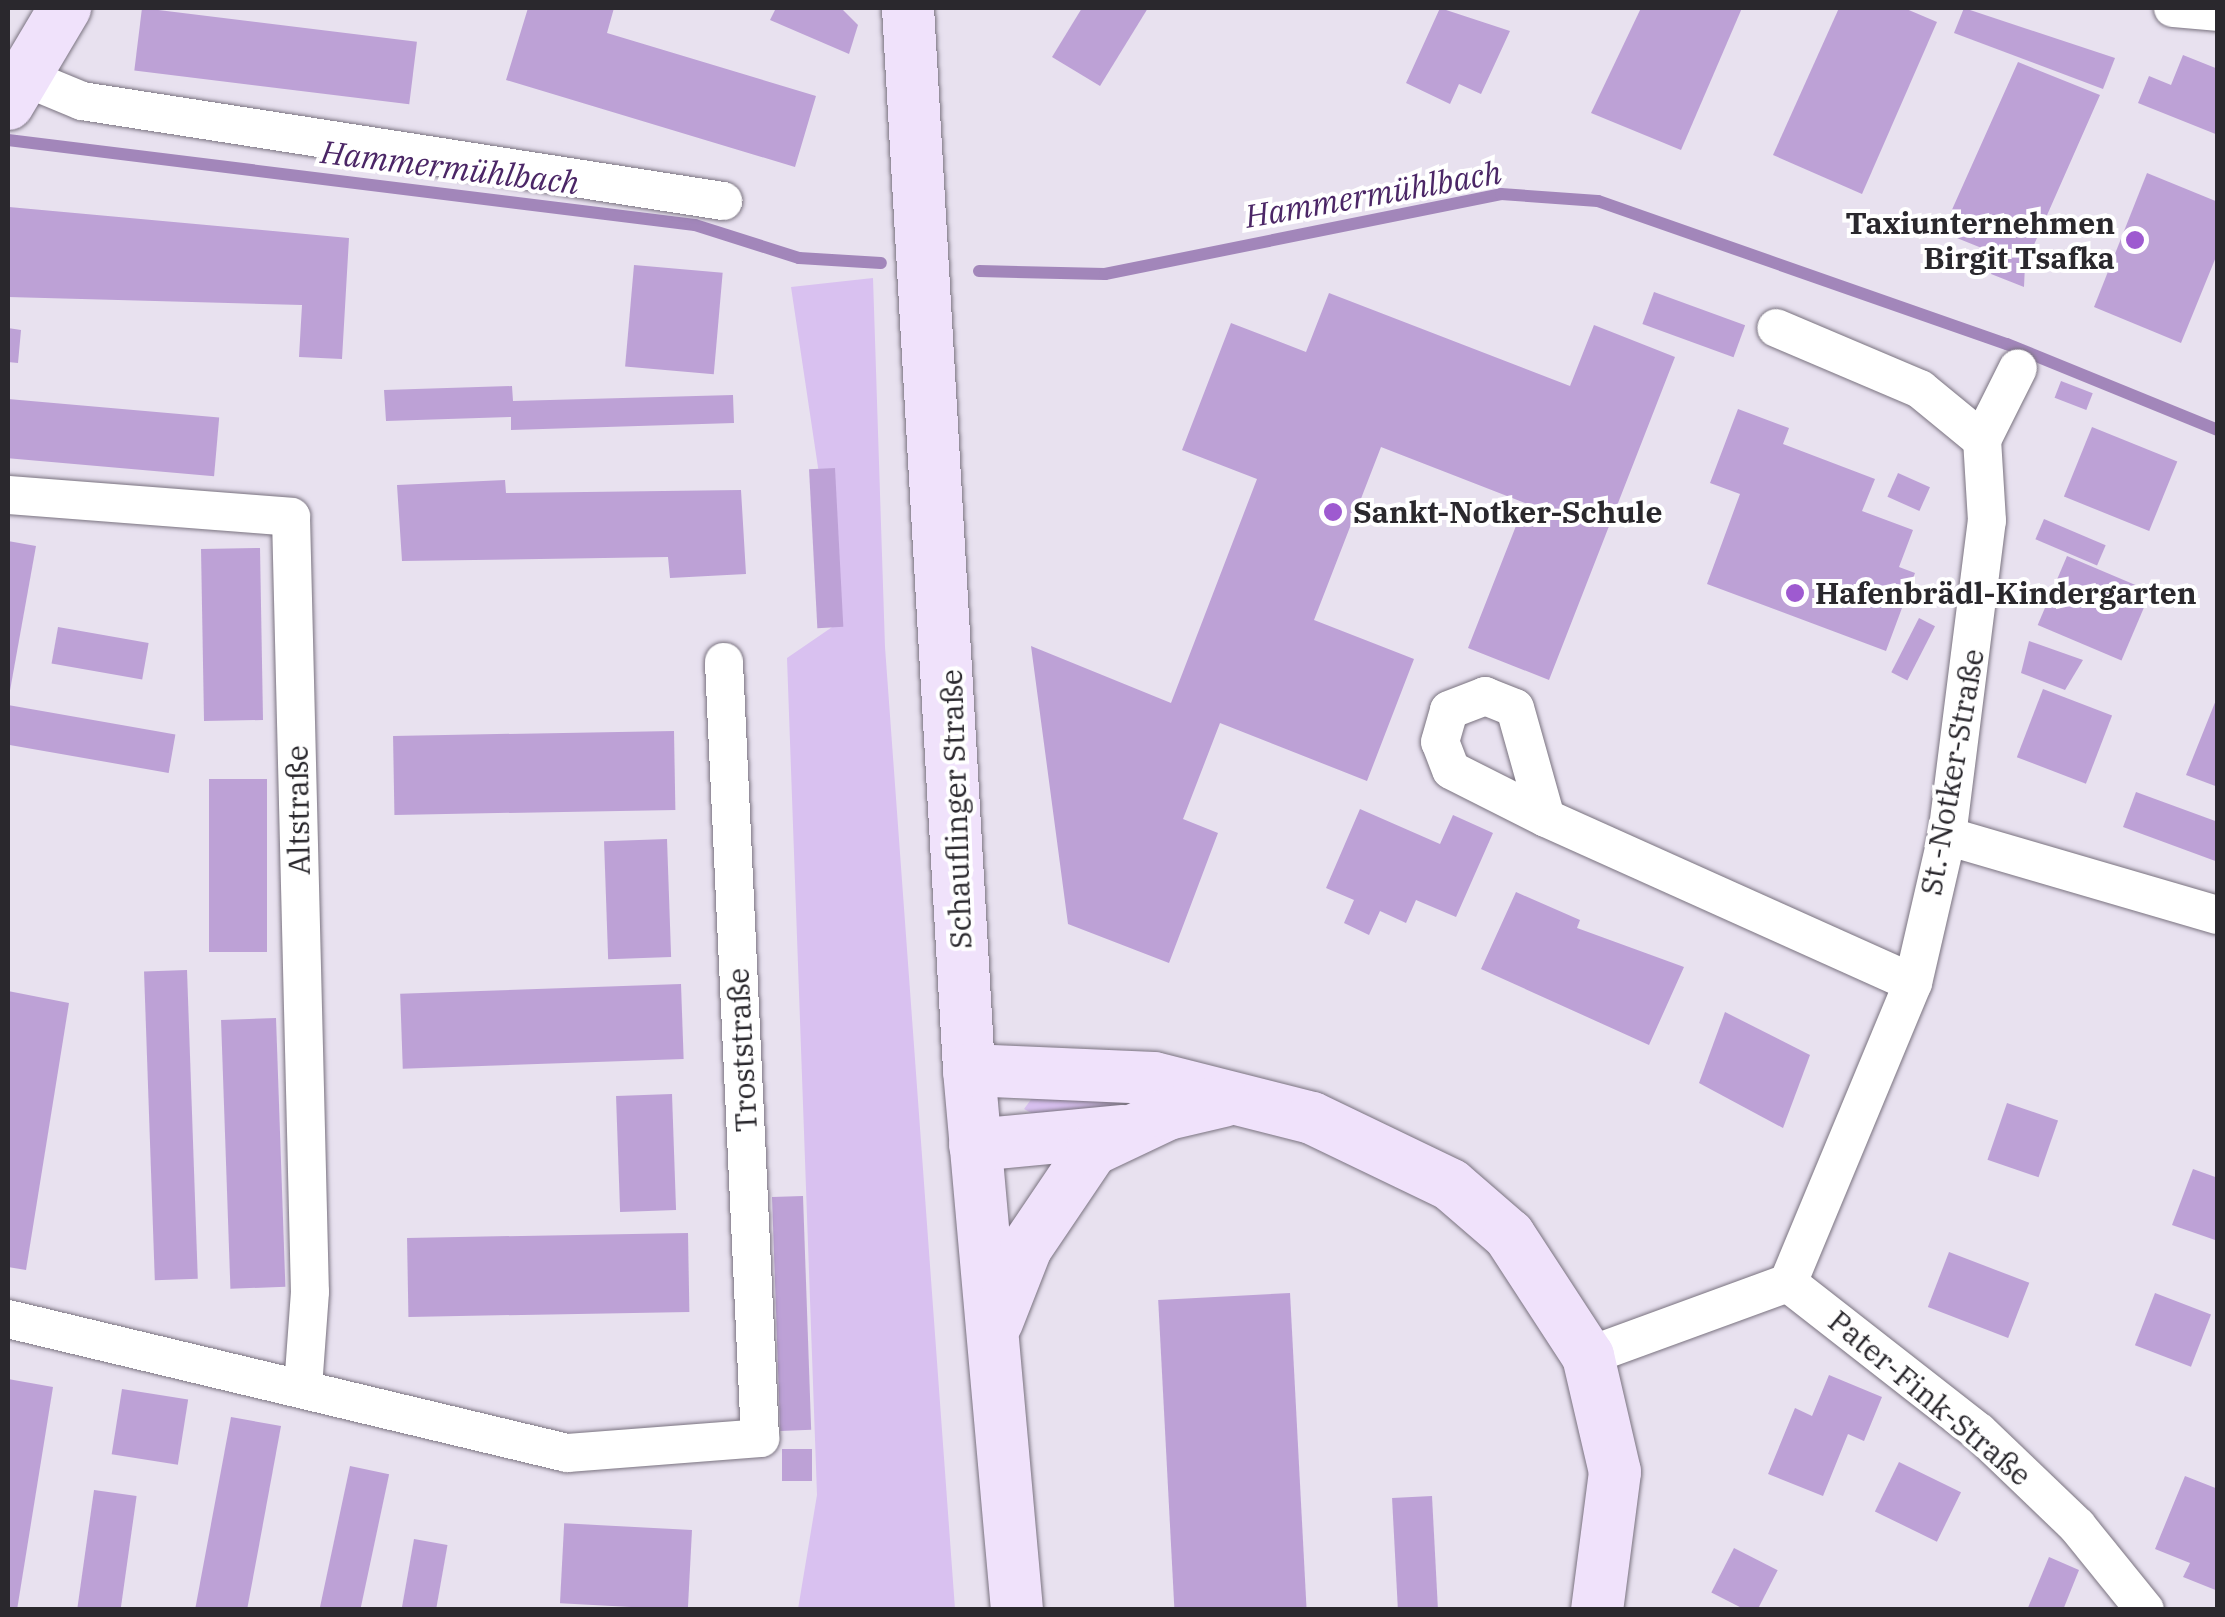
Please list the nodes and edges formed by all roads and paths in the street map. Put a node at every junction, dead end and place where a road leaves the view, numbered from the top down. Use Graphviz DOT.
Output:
graph roads {
  1 [pos="65,8"];
  2 [pos="908,8"];
  3 [pos="2173,8"];
  4 [pos="2218,12"];
  5 [pos="16,91"];
  6 [pos="724,201"];
  7 [pos="1776,328"];
  8 [pos="2018,368"];
  9 [pos="1982,440"];
  10 [pos="8,495"];
  11 [pos="724,662"];
  12 [pos="1546,818"];
  13 [pos="1947,836"];
  14 [pos="2218,915"];
  15 [pos="1913,983"];
  16 [pos="969,1070"];
  17 [pos="1223,1102"];
  18 [pos="1135,1130"];
  19 [pos="975,1145"];
  20 [pos="1788,1284"];
  21 [pos="8,1318"];
  22 [pos="993,1332"];
  23 [pos="1588,1356"];
  24 [pos="303,1388"];
  25 [pos="1017,1610"];
  26 [pos="1597,1610"];
  27 [pos="2145,1610"];
  1 -- 5 [label="main road"];
  2 -- 16 [label="main road, Schauflinger Straße"];
  3 -- 4 [label="street"];
  5 -- 6 [label="street"];
  7 -- 9 [label="street"];
  8 -- 9 [label="street"];
  9 -- 13 [label="street, St.-Notker-Straße"];
  10 -- 24 [label="street, Altstraße"];
  11 -- 24 [label="street, Troststraße"];
  12 -- 15 [label="street"];
  13 -- 14 [label="street"];
  13 -- 15 [label="street, St.-Notker-Straße"];
  15 -- 20 [label="street, St.-Notker-Straße"];
  16 -- 17 [label="main road"];
  16 -- 19 [label="main road, Schauflinger Straße"];
  17 -- 18 [label="main road"];
  17 -- 23 [label="main road"];
  18 -- 19 [label="main road"];
  18 -- 22 [label="main road"];
  19 -- 22 [label="main road, Schauflinger Straße"];
  20 -- 23 [label="street"];
  20 -- 27 [label="street, Pater-Fink-Straße"];
  21 -- 24 [label="street"];
  22 -- 25 [label="main road, Schauflinger Straße"];
  23 -- 26 [label="main road"];
}
